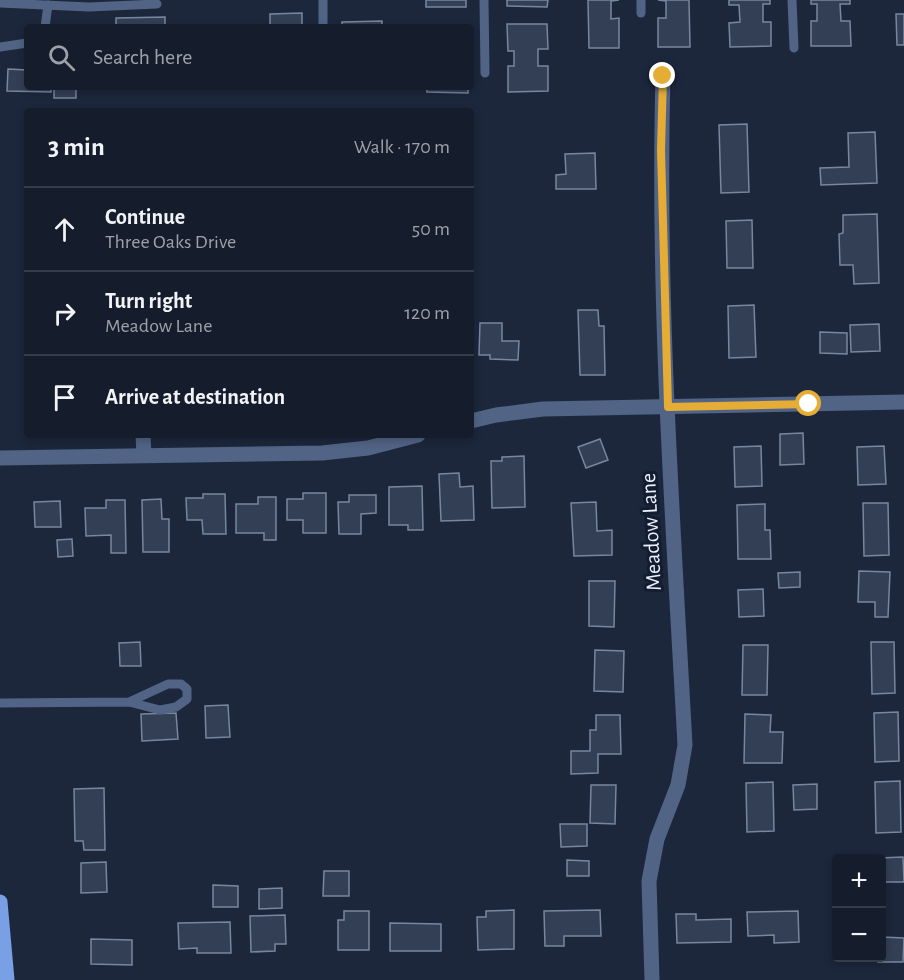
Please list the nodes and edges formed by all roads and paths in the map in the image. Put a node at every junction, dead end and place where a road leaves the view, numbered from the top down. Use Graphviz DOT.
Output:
graph roads {
  1 [pos="323,0"];
  2 [pos="484,0"];
  3 [pos="641,0"];
  4 [pos="792,0"];
  5 [pos="0,3"];
  6 [pos="157,4"];
  7 [pos="48,5"];
  8 [pos="641,13"];
  9 [pos="45,24"];
  10 [pos="323,24"];
  11 [pos="24,43"];
  12 [pos="0,47"];
  13 [pos="794,48"];
  14 [pos="485,73"];
  15 [pos="663,76"];
  16 [pos="904,402"];
  17 [pos="668,407"];
  18 [pos="474,420"];
  19 [pos="143,438"];
  20 [pos="406,438"];
  21 [pos="144,455"];
  22 [pos="0,458"];
  23 [pos="129,702"];
  24 [pos="0,703"];
  25 [pos="0,902"];
  26 [pos="7,980"];
  27 [pos="652,980"];
  1 -- 10 [label="lane"];
  2 -- 14 [label="lane"];
  3 -- 8 [label="lane"];
  4 -- 13 [label="lane"];
  5 -- 7 [label="lane"];
  6 -- 7 [label="lane"];
  7 -- 9 [label="lane"];
  11 -- 12 [label="lane"];
  15 -- 17 [label="street, Meadow Lane"];
  16 -- 17 [label="street"];
  17 -- 18 [label="street"];
  17 -- 27 [label="street, Meadow Lane"];
  19 -- 21 [label="street"];
  20 -- 21 [label="street"];
  21 -- 22 [label="street"];
  23 -- 23 [label="lane"];
  23 -- 24 [label="lane"];
  25 -- 26 [label="main road"];
}
